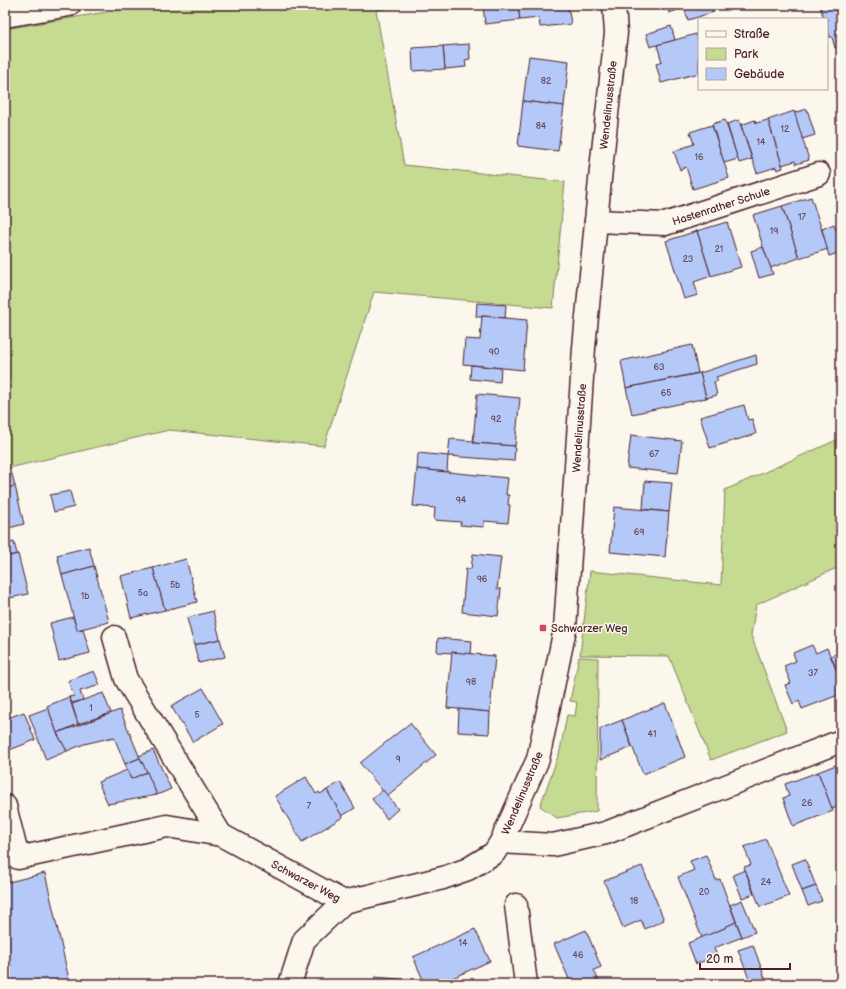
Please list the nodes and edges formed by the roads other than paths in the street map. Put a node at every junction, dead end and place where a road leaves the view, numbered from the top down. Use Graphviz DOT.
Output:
graph roads {
  1 [pos="69,5"];
  2 [pos="614,5"];
  3 [pos="5,16"];
  4 [pos="819,174"];
  5 [pos="596,221"];
  6 [pos="114,637"];
  7 [pos="841,741"];
  8 [pos="5,806"];
  9 [pos="221,835"];
  10 [pos="501,842"];
  11 [pos="344,902"];
  12 [pos="516,905"];
  13 [pos="290,984"];
  14 [pos="526,984"];
  1 -- 3 [label="street"];
  2 -- 5 [label="street, Wendelinusstraße"];
  4 -- 5 [label="street, Hastenrather Schule"];
  5 -- 10 [label="street, Wendelinusstraße"];
  6 -- 9 [label="street"];
  7 -- 10 [label="street"];
  8 -- 9 [label="street, Schwarzer Weg"];
  9 -- 11 [label="street, Schwarzer Weg"];
  10 -- 11 [label="street, Schwarzer Weg"];
  11 -- 13 [label="street"];
  12 -- 14 [label="street"];
}
